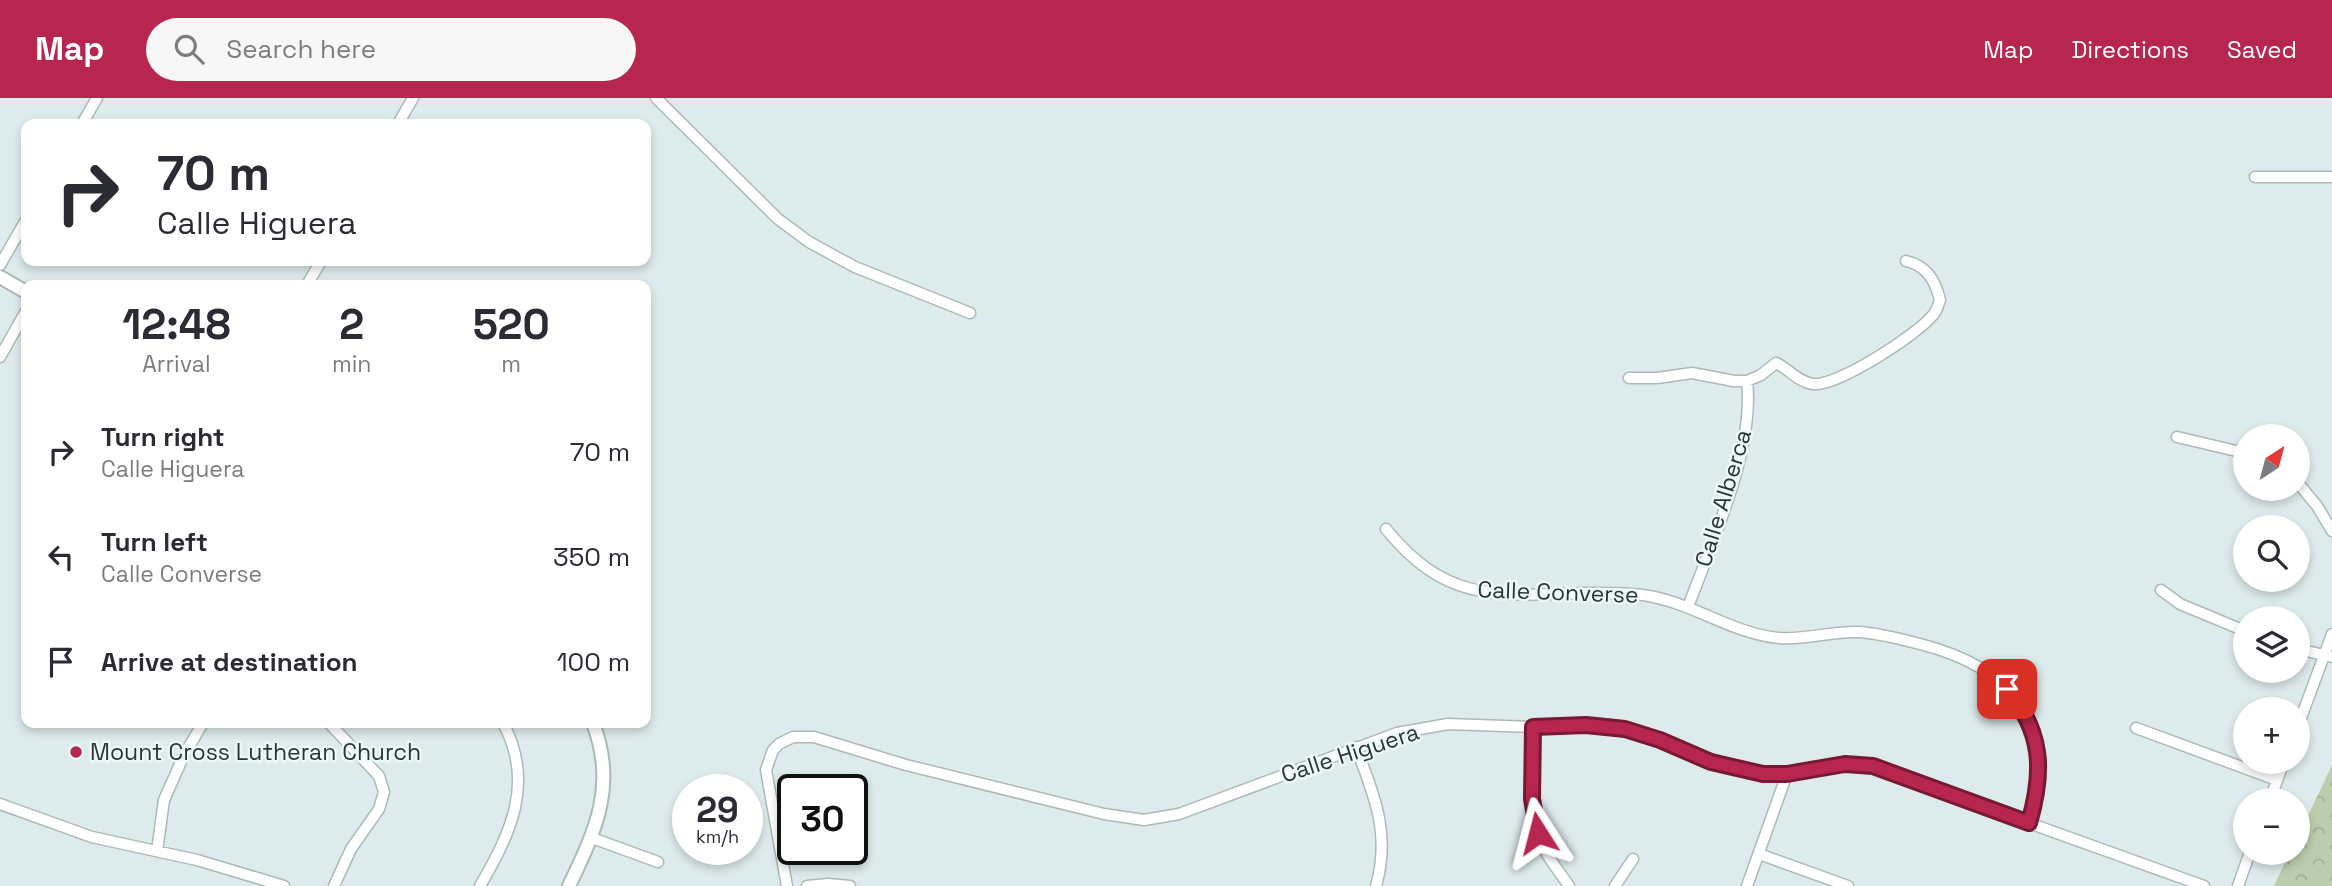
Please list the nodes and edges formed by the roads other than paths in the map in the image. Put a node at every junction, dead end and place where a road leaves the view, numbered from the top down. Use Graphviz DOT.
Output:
graph roads {
  1 [pos="97,98"];
  2 [pos="413,98"];
  3 [pos="656,98"];
  4 [pos="85,119"];
  5 [pos="401,119"];
  6 [pos="2255,177"];
  7 [pos="2332,177"];
  8 [pos="21,229"];
  9 [pos="1906,261"];
  10 [pos="0,265"];
  11 [pos="0,277"];
  12 [pos="21,289"];
  13 [pos="970,313"];
  14 [pos="21,320"];
  15 [pos="0,357"];
  16 [pos="1629,378"];
  17 [pos="1747,380"];
  18 [pos="2177,437"];
  19 [pos="2233,450"];
  20 [pos="2310,497"];
  21 [pos="1386,529"];
  22 [pos="2332,531"];
  23 [pos="2161,590"];
  24 [pos="1688,607"];
  25 [pos="2233,626"];
  26 [pos="2332,634"];
  27 [pos="2310,652"];
  28 [pos="2328,657"];
  29 [pos="2310,698"];
  30 [pos="1533,727"];
  31 [pos="200,728"];
  32 [pos="334,728"];
  33 [pos="505,728"];
  34 [pos="594,728"];
  35 [pos="2136,728"];
  36 [pos="1356,747"];
  37 [pos="1787,774"];
  38 [pos="2279,774"];
  39 [pos="2277,780"];
  40 [pos="2274,788"];
  41 [pos="0,804"];
  42 [pos="2029,823"];
  43 [pos="592,838"];
  44 [pos="157,851"];
  45 [pos="1759,855"];
  46 [pos="1633,859"];
  47 [pos="658,862"];
  48 [pos="2245,865"];
  49 [pos="284,886"];
  50 [pos="334,886"];
  51 [pos="480,886"];
  52 [pos="569,886"];
  53 [pos="787,886"];
  54 [pos="807,886"];
  55 [pos="850,886"];
  56 [pos="1376,886"];
  57 [pos="1569,886"];
  58 [pos="1615,886"];
  59 [pos="1747,886"];
  60 [pos="1848,886"];
  61 [pos="2204,886"];
  62 [pos="2238,886"];
  1 -- 4 [label="street"];
  2 -- 5 [label="street"];
  3 -- 13 [label="street"];
  6 -- 7 [label="street"];
  8 -- 10 [label="street"];
  9 -- 17 [label="street"];
  11 -- 12 [label="street"];
  14 -- 15 [label="street"];
  16 -- 17 [label="street"];
  17 -- 24 [label="street, Calle Alberca"];
  18 -- 19 [label="street"];
  20 -- 22 [label="street"];
  21 -- 24 [label="street, Calle Converse"];
  23 -- 25 [label="street"];
  24 -- 42 [label="street, Calle Converse"];
  26 -- 28 [label="street"];
  27 -- 28 [label="street"];
  28 -- 29 [label="street"];
  30 -- 36 [label="street, Calle Higuera"];
  30 -- 37 [label="street, Calle Higuera"];
  30 -- 57 [label="street"];
  31 -- 44 [label="street"];
  32 -- 50 [label="street"];
  33 -- 51 [label="street"];
  34 -- 43 [label="street"];
  35 -- 39 [label="street"];
  36 -- 53 [label="street, Calle Higuera"];
  36 -- 56 [label="street"];
  37 -- 42 [label="street, Calle Higuera"];
  37 -- 45 [label="street"];
  38 -- 39 [label="street"];
  39 -- 40 [label="street"];
  41 -- 44 [label="street"];
  42 -- 61 [label="street, Calle Higuera"];
  43 -- 47 [label="street"];
  43 -- 52 [label="street"];
  44 -- 49 [label="street"];
  45 -- 59 [label="street"];
  45 -- 60 [label="street"];
  46 -- 58 [label="street"];
  48 -- 62 [label="street"];
  54 -- 55 [label="street"];
}
